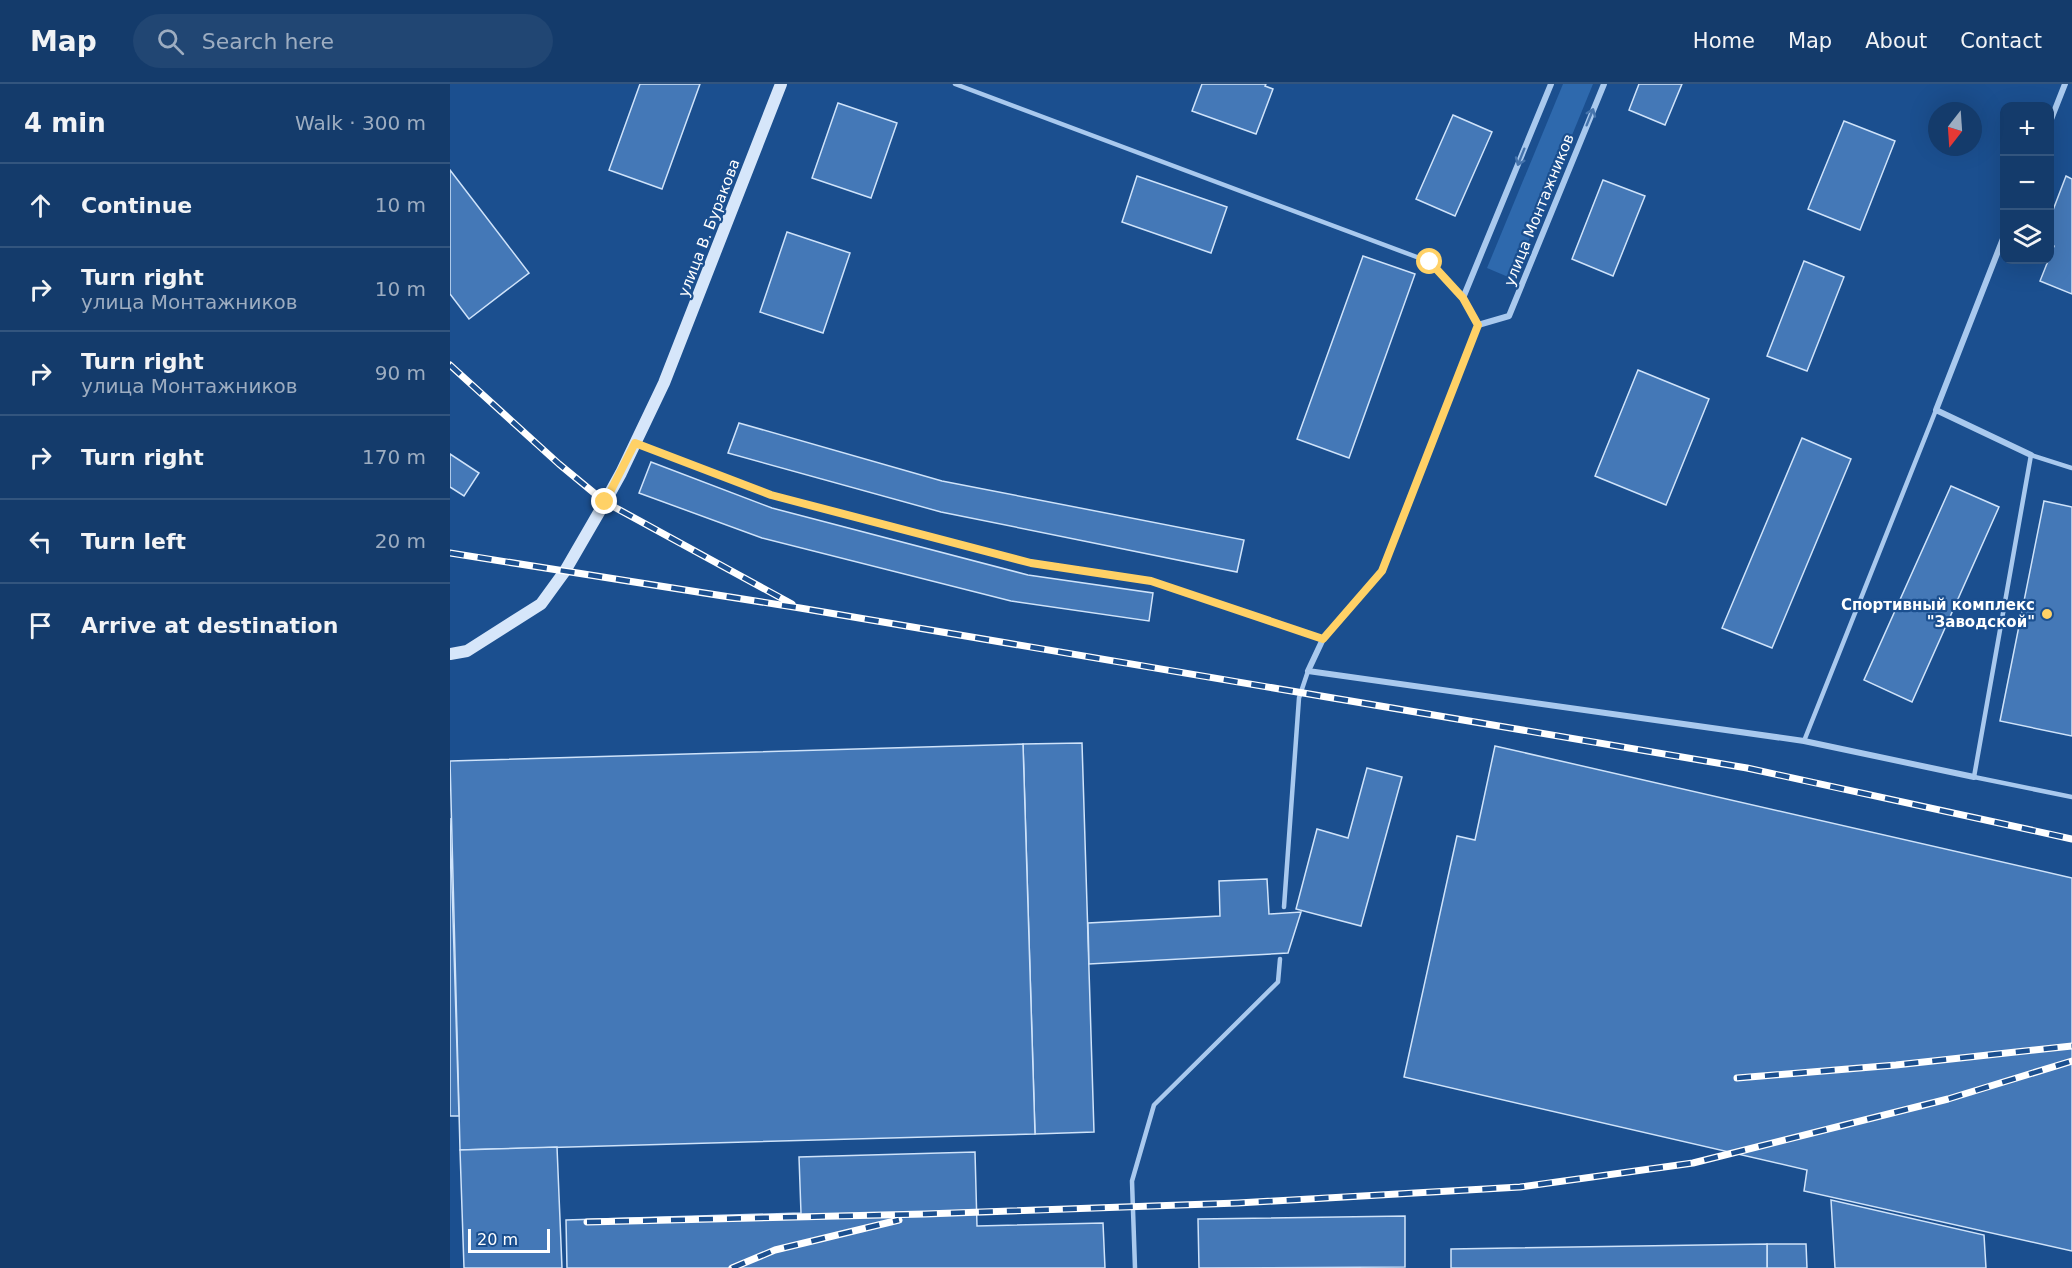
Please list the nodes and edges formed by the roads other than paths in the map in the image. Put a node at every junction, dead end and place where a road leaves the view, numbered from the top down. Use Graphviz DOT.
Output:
graph roads {
  1 [pos="781,84"];
  2 [pos="955,84"];
  3 [pos="1551,84"];
  4 [pos="1604,84"];
  5 [pos="2065,84"];
  6 [pos="2054,110"];
  7 [pos="2000,246"];
  8 [pos="1463,298"];
  9 [pos="1478,325"];
  10 [pos="1936,410"];
  11 [pos="635,443"];
  12 [pos="2031,455"];
  13 [pos="2072,468"];
  14 [pos="1323,639"];
  15 [pos="450,654"];
  16 [pos="1308,671"];
  17 [pos="1804,741"];
  18 [pos="1974,777"];
  19 [pos="2072,796"];
  20 [pos="1284,907"];
  21 [pos="1280,959"];
  22 [pos="1135,1268"];
  1 -- 11 [label="street, улица В. Буракова"];
  2 -- 8 [label="lane"];
  3 -- 8 [label="street, one-way"];
  9 -- 4 [label="street, улица Монтажников, one-way"];
  5 -- 6 [label="street"];
  7 -- 10 [label="street"];
  8 -- 9 [label="street"];
  9 -- 14 [label="street"];
  10 -- 12 [label="street"];
  10 -- 17 [label="lane"];
  11 -- 14 [label="lane"];
  11 -- 15 [label="street, улица В. Буракова"];
  12 -- 13 [label="lane"];
  12 -- 18 [label="lane"];
  14 -- 16 [label="street"];
  16 -- 17 [label="street"];
  16 -- 20 [label="lane"];
  17 -- 18 [label="street"];
  18 -- 19 [label="lane"];
  21 -- 22 [label="lane"];
}
